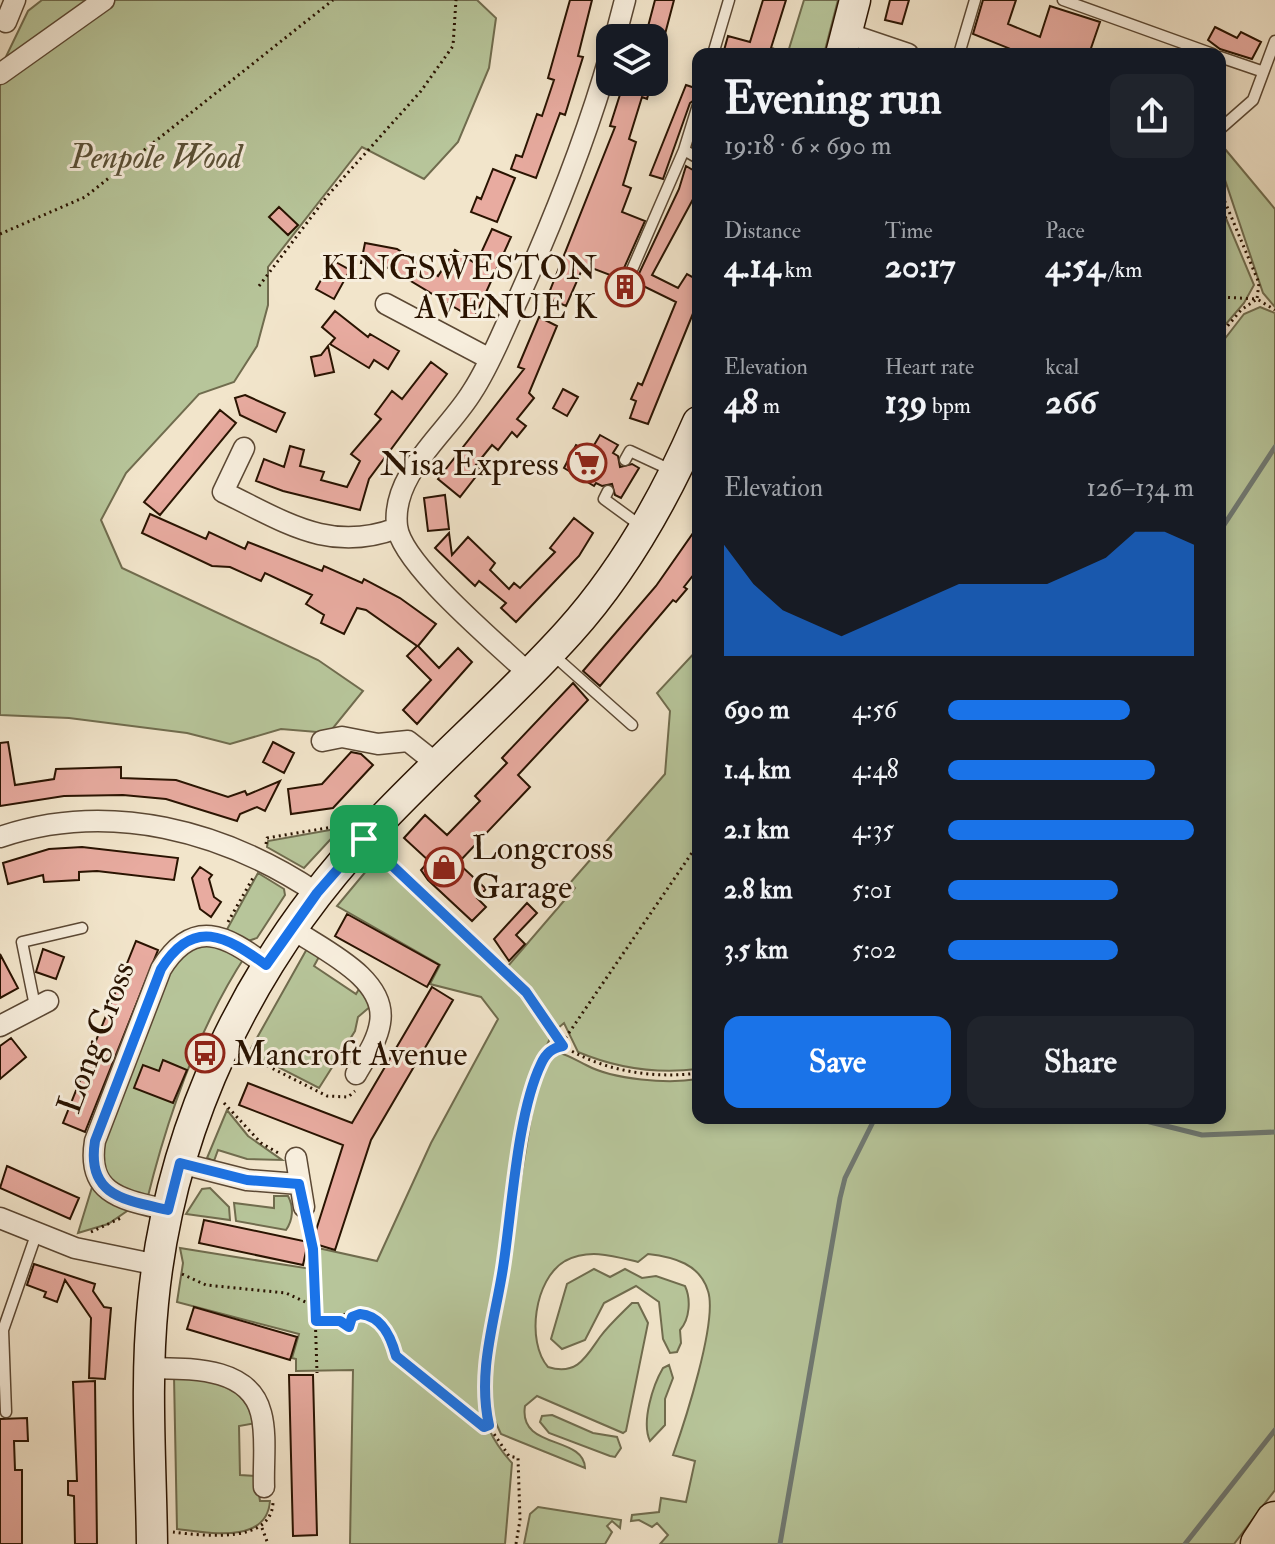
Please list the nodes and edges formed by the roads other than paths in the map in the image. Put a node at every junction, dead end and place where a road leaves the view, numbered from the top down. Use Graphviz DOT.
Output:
graph roads {
  1 [pos="104,0"];
  2 [pos="625,0"];
  3 [pos="729,0"];
  4 [pos="855,0"];
  5 [pos="975,0"];
  6 [pos="1063,0"];
  7 [pos="619,24"];
  8 [pos="1275,41"];
  9 [pos="843,44"];
  10 [pos="715,48"];
  11 [pos="869,48"];
  12 [pos="961,48"];
  13 [pos="1196,48"];
  14 [pos="1226,59"];
  15 [pos="1261,71"];
  16 [pos="0,74"];
  17 [pos="596,90"];
  18 [pos="692,124"];
  19 [pos="1226,124"];
  20 [pos="684,150"];
  21 [pos="692,155"];
  22 [pos="628,279"];
  23 [pos="386,304"];
  24 [pos="490,359"];
  25 [pos="692,436"];
  26 [pos="244,448"];
  27 [pos="625,460"];
  28 [pos="676,473"];
  29 [pos="608,491"];
  30 [pos="397,528"];
  31 [pos="646,530"];
  32 [pos="550,652"];
  33 [pos="529,674"];
  34 [pos="632,725"];
  35 [pos="322,741"];
  36 [pos="437,764"];
  37 [pos="0,837"];
  38 [pos="364,839"];
  39 [pos="317,893"];
  40 [pos="82,928"];
  41 [pos="291,928"];
  42 [pos="266,965"];
  43 [pos="526,992"];
  44 [pos="41,1004"];
  45 [pos="0,1026"];
  46 [pos="356,1074"];
  47 [pos="296,1158"];
  48 [pos="180,1163"];
  49 [pos="299,1184"];
  50 [pos="304,1207"];
  51 [pos="168,1210"];
  52 [pos="0,1218"];
  53 [pos="36,1235"];
  54 [pos="168,1268"];
  55 [pos="149,1368"];
  56 [pos="6,1412"];
  57 [pos="264,1487"];
  58 [pos="1275,1521"];
  59 [pos="163,1538"];
  60 [pos="1260,1544"];
  1 -- 16 [label="street"];
  2 -- 7 [label="street"];
  3 -- 10 [label="lane"];
  4 -- 9 [label="street"];
  5 -- 12 [label="lane"];
  6 -- 13 [label="lane"];
  8 -- 15 [label="lane"];
  9 -- 11 [label="street"];
  14 -- 15 [label="lane"];
  15 -- 19 [label="lane"];
  17 -- 24 [label="street"];
  18 -- 20 [label="lane"];
  20 -- 21 [label="lane"];
  20 -- 22 [label="lane"];
  23 -- 24 [label="street"];
  24 -- 30 [label="street"];
  25 -- 28 [label="street"];
  26 -- 30 [label="street"];
  27 -- 28 [label="lane"];
  28 -- 31 [label="street"];
  29 -- 31 [label="lane"];
  30 -- 33 [label="street"];
  31 -- 32 [label="street"];
  32 -- 33 [label="street"];
  32 -- 34 [label="lane"];
  33 -- 36 [label="street"];
  35 -- 36 [label="street"];
  36 -- 38 [label="street"];
  37 -- 39 [label="street"];
  38 -- 39 [label="street"];
  38 -- 43 [label="lane"];
  39 -- 41 [label="street"];
  40 -- 44 [label="lane"];
  41 -- 42 [label="street"];
  41 -- 46 [label="street"];
  42 -- 48 [label="street"];
  42 -- 51 [label="street, Long Cross"];
  44 -- 45 [label="street"];
  47 -- 49 [label="street"];
  48 -- 49 [label="street"];
  48 -- 51 [label="street"];
  49 -- 50 [label="street"];
  51 -- 54 [label="street"];
  52 -- 53 [label="street"];
  53 -- 54 [label="street"];
  53 -- 56 [label="lane"];
  54 -- 55 [label="street"];
  55 -- 57 [label="street"];
  55 -- 59 [label="street"];
  58 -- 60 [label="highway"];
}
